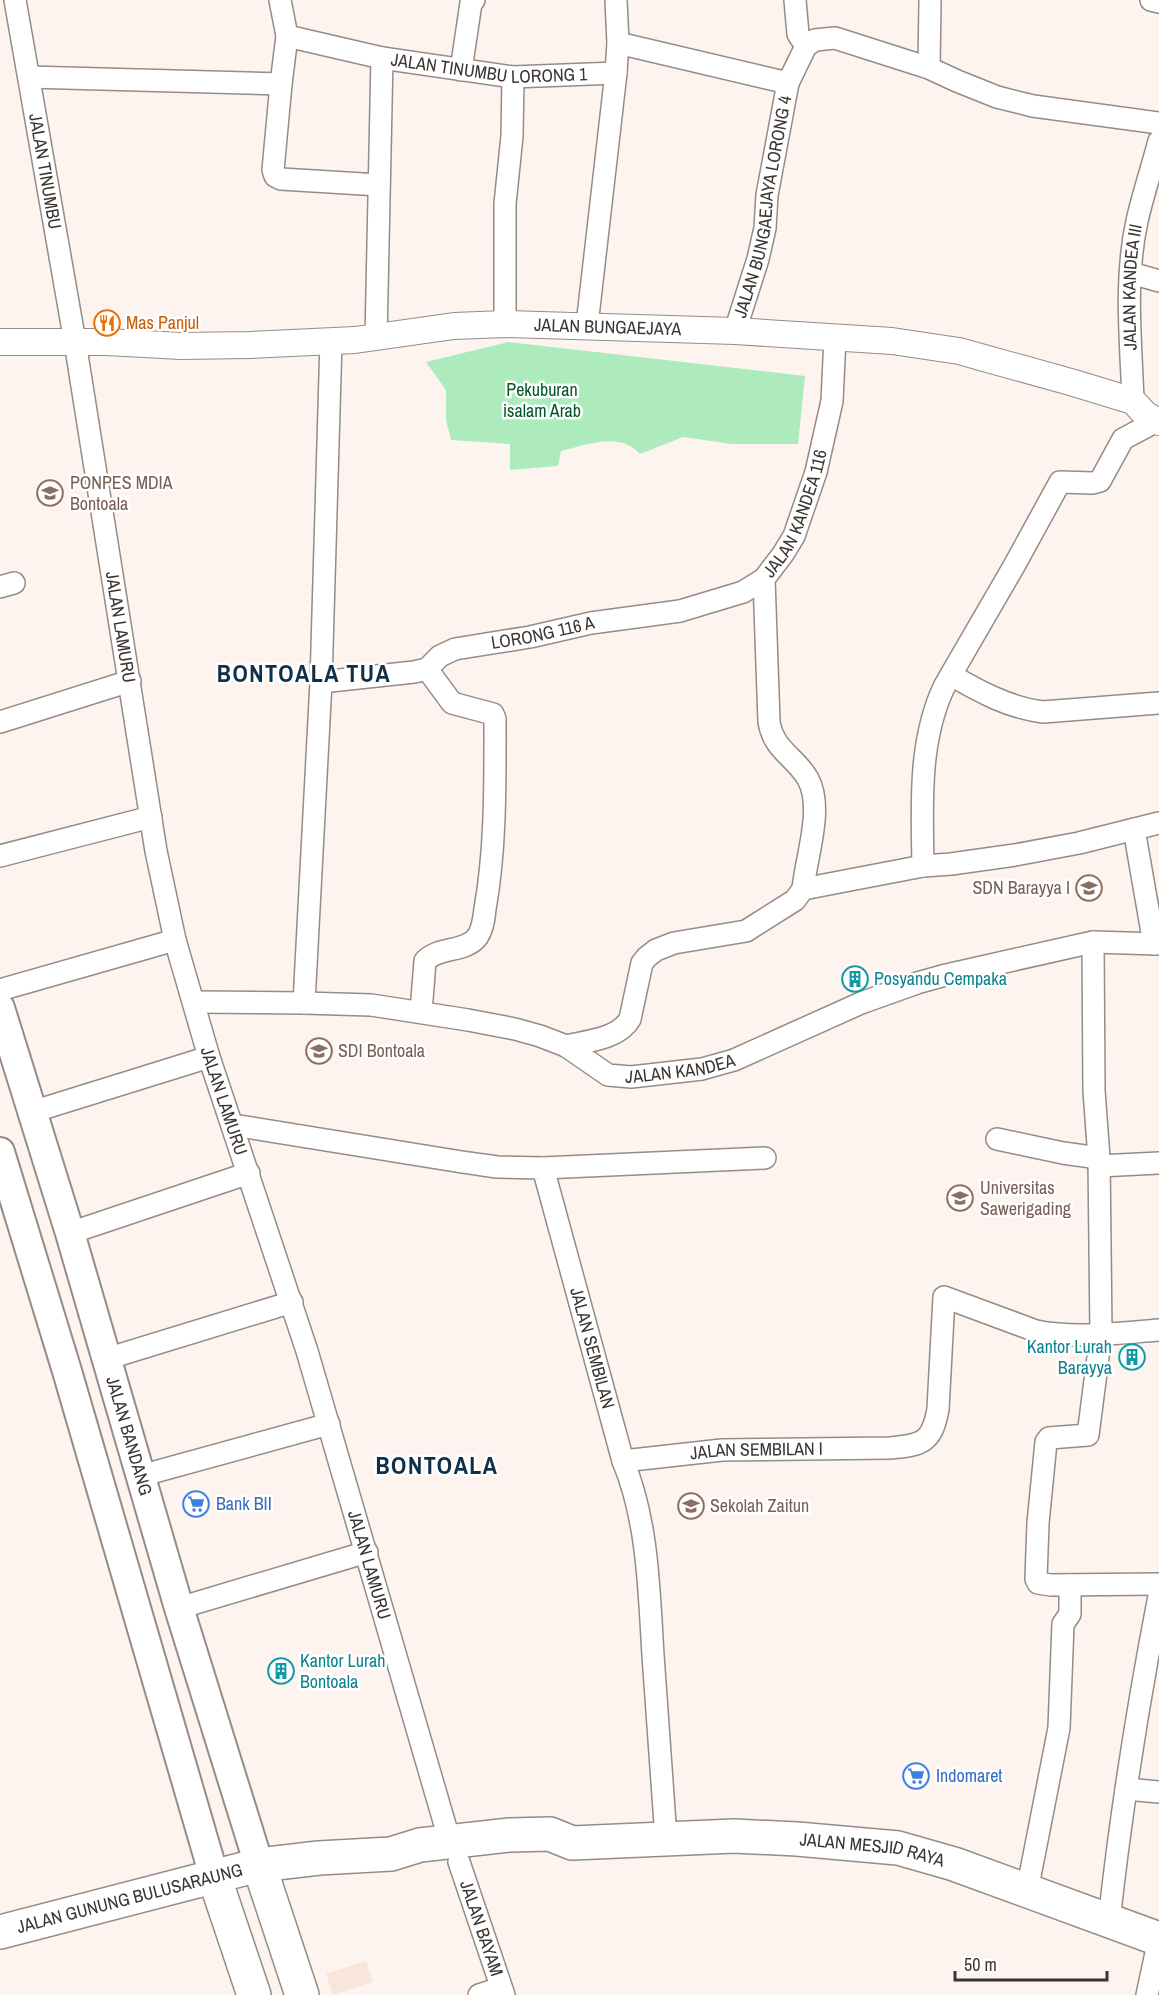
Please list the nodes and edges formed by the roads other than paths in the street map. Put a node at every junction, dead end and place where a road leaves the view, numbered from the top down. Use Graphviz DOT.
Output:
graph roads {
  1 [pos="15,0"];
  2 [pos="280,0"];
  3 [pos="474,0"];
  4 [pos="616,0"];
  5 [pos="795,0"];
  6 [pos="930,0"];
  7 [pos="1151,0"];
  8 [pos="1159,2"];
  9 [pos="287,36"];
  10 [pos="618,43"];
  11 [pos="806,46"];
  12 [pos="382,58"];
  13 [pos="929,68"];
  14 [pos="461,70"];
  15 [pos="616,73"];
  16 [pos="29,77"];
  17 [pos="513,77"];
  18 [pos="788,83"];
  19 [pos="281,84"];
  20 [pos="1159,123"];
  21 [pos="1159,141"];
  22 [pos="379,185"];
  23 [pos="1153,187"];
  24 [pos="1131,273"];
  25 [pos="1159,281"];
  26 [pos="505,324"];
  27 [pos="587,325"];
  28 [pos="735,331"];
  29 [pos="376,338"];
  30 [pos="835,338"];
  31 [pos="331,341"];
  32 [pos="0,342"];
  33 [pos="75,342"];
  34 [pos="1133,401"];
  35 [pos="1158,421"];
  36 [pos="764,579"];
  37 [pos="427,669"];
  38 [pos="951,675"];
  39 [pos="130,681"];
  40 [pos="321,682"];
  41 [pos="1159,703"];
  42 [pos="0,722"];
  43 [pos="151,817"];
  44 [pos="1159,823"];
  45 [pos="1134,829"];
  46 [pos="0,856"];
  47 [pos="923,866"];
  48 [pos="802,889"];
  49 [pos="175,940"];
  50 [pos="1094,942"];
  51 [pos="1157,944"];
  52 [pos="0,990"];
  53 [pos="194,1002"];
  54 [pos="304,1003"];
  55 [pos="0,1008"];
  56 [pos="421,1012"];
  57 [pos="566,1046"];
  58 [pos="209,1057"];
  59 [pos="32,1112"];
  60 [pos="233,1125"];
  61 [pos="997,1139"];
  62 [pos="0,1152"];
  63 [pos="765,1158"];
  64 [pos="1100,1162"];
  65 [pos="1159,1162"];
  66 [pos="543,1168"];
  67 [pos="249,1173"];
  68 [pos="57,1192"];
  69 [pos="16,1206"];
  70 [pos="70,1233"];
  71 [pos="292,1302"];
  72 [pos="1159,1330"];
  73 [pos="1101,1334"];
  74 [pos="106,1359"];
  75 [pos="329,1424"];
  76 [pos="623,1461"];
  77 [pos="140,1476"];
  78 [pos="367,1552"];
  79 [pos="1159,1584"];
  80 [pos="1070,1586"];
  81 [pos="1159,1596"];
  82 [pos="178,1608"];
  83 [pos="1126,1789"];
  84 [pos="1159,1792"];
  85 [pos="666,1838"];
  86 [pos="455,1852"];
  87 [pos="260,1865"];
  88 [pos="214,1876"];
  89 [pos="1027,1891"];
  90 [pos="1108,1921"];
  91 [pos="0,1932"];
  92 [pos="1159,1939"];
  93 [pos="502,1992"];
  94 [pos="254,1995"];
  95 [pos="302,1995"];
  96 [pos="479,1995"];
  97 [pos="1147,1995"];
  1 -- 16 [label="street, JALAN TINUMBU"];
  2 -- 9 [label="street"];
  3 -- 14 [label="street"];
  4 -- 10 [label="street"];
  5 -- 11 [label="street"];
  6 -- 13 [label="street"];
  7 -- 8 [label="street"];
  9 -- 12 [label="street, JALAN TINUMBU LORONG 1"];
  9 -- 19 [label="street"];
  10 -- 15 [label="street"];
  10 -- 18 [label="street"];
  11 -- 13 [label="street"];
  11 -- 18 [label="street"];
  12 -- 14 [label="street, JALAN TINUMBU LORONG 1"];
  12 -- 22 [label="street"];
  13 -- 20 [label="street"];
  14 -- 17 [label="street, JALAN TINUMBU LORONG 1"];
  15 -- 17 [label="street, JALAN TINUMBU LORONG 1"];
  15 -- 27 [label="street"];
  16 -- 19 [label="street"];
  16 -- 33 [label="street, JALAN TINUMBU"];
  17 -- 26 [label="street"];
  18 -- 28 [label="street, JALAN BUNGAEJAYA LORONG 4"];
  19 -- 22 [label="street"];
  21 -- 23 [label="street, JALAN KANDEA III"];
  22 -- 29 [label="street"];
  23 -- 24 [label="street, JALAN KANDEA III"];
  24 -- 25 [label="street"];
  24 -- 34 [label="street, JALAN KANDEA III"];
  26 -- 27 [label="street, JALAN BUNGAEJAYA"];
  26 -- 29 [label="street, JALAN BUNGAEJAYA"];
  27 -- 28 [label="street, JALAN BUNGAEJAYA"];
  28 -- 30 [label="street, JALAN BUNGAEJAYA"];
  29 -- 31 [label="street, JALAN BUNGAEJAYA"];
  30 -- 34 [label="street, JALAN BUNGAEJAYA"];
  30 -- 36 [label="street, JALAN KANDEA 116"];
  31 -- 33 [label="street, JALAN BUNGAEJAYA"];
  31 -- 40 [label="street"];
  32 -- 33 [label="street, JALAN BUNGAEJAYA"];
  33 -- 39 [label="street, JALAN LAMURU"];
  34 -- 35 [label="street"];
  35 -- 38 [label="street"];
  36 -- 37 [label="street, LORONG 116 A"];
  36 -- 48 [label="street, JALAN KANDEA 116"];
  37 -- 40 [label="street, LORONG 116 A"];
  37 -- 56 [label="street"];
  38 -- 41 [label="street"];
  38 -- 47 [label="street"];
  39 -- 42 [label="street"];
  39 -- 43 [label="street, JALAN LAMURU"];
  40 -- 54 [label="street"];
  43 -- 46 [label="street"];
  43 -- 49 [label="street, JALAN LAMURU"];
  44 -- 45 [label="street"];
  45 -- 47 [label="street"];
  45 -- 51 [label="street"];
  47 -- 48 [label="street"];
  48 -- 57 [label="street"];
  49 -- 52 [label="street"];
  49 -- 53 [label="street, JALAN LAMURU"];
  50 -- 51 [label="street, JALAN KANDEA"];
  50 -- 57 [label="street, JALAN KANDEA"];
  50 -- 64 [label="street"];
  53 -- 54 [label="street, JALAN KANDEA"];
  53 -- 58 [label="street, JALAN LAMURU"];
  54 -- 56 [label="street, JALAN KANDEA"];
  55 -- 59 [label="main road, JALAN BANDANG"];
  56 -- 57 [label="street, JALAN KANDEA"];
  58 -- 59 [label="street"];
  58 -- 60 [label="street, JALAN LAMURU"];
  59 -- 68 [label="main road, JALAN BANDANG"];
  60 -- 66 [label="street"];
  60 -- 67 [label="street, JALAN LAMURU"];
  61 -- 64 [label="street"];
  62 -- 69 [label="main road"];
  63 -- 66 [label="street"];
  64 -- 65 [label="street"];
  64 -- 73 [label="street"];
  66 -- 76 [label="street, JALAN SEMBILAN"];
  67 -- 70 [label="street"];
  67 -- 71 [label="street, JALAN LAMURU"];
  68 -- 69 [label="main road"];
  68 -- 70 [label="main road, JALAN BANDANG"];
  69 -- 88 [label="main road"];
  70 -- 74 [label="main road, JALAN BANDANG"];
  71 -- 74 [label="street"];
  71 -- 75 [label="street, JALAN LAMURU"];
  72 -- 73 [label="street"];
  73 -- 76 [label="street, JALAN SEMBILAN I"];
  73 -- 80 [label="street"];
  74 -- 77 [label="main road, JALAN BANDANG"];
  75 -- 77 [label="street"];
  75 -- 78 [label="street, JALAN LAMURU"];
  76 -- 85 [label="street, JALAN SEMBILAN"];
  77 -- 82 [label="main road, JALAN BANDANG"];
  78 -- 82 [label="street"];
  78 -- 86 [label="street, JALAN LAMURU"];
  79 -- 80 [label="street"];
  80 -- 89 [label="street"];
  81 -- 83 [label="street"];
  82 -- 87 [label="main road, JALAN BANDANG"];
  83 -- 84 [label="street"];
  83 -- 90 [label="street"];
  85 -- 86 [label="highway, JALAN MESJID RAYA"];
  85 -- 89 [label="highway, JALAN MESJID RAYA"];
  86 -- 87 [label="highway, JALAN MESJID RAYA"];
  86 -- 93 [label="street, JALAN BAYAM"];
  87 -- 88 [label="highway, JALAN GUNUNG BULUSARAUNG"];
  87 -- 95 [label="highway"];
  88 -- 91 [label="highway, JALAN GUNUNG BULUSARAUNG"];
  88 -- 94 [label="highway"];
  89 -- 90 [label="highway, JALAN MESJID RAYA"];
  90 -- 92 [label="highway, JALAN MESJID RAYA"];
  92 -- 97 [label="street"];
  93 -- 96 [label="street"];
}
